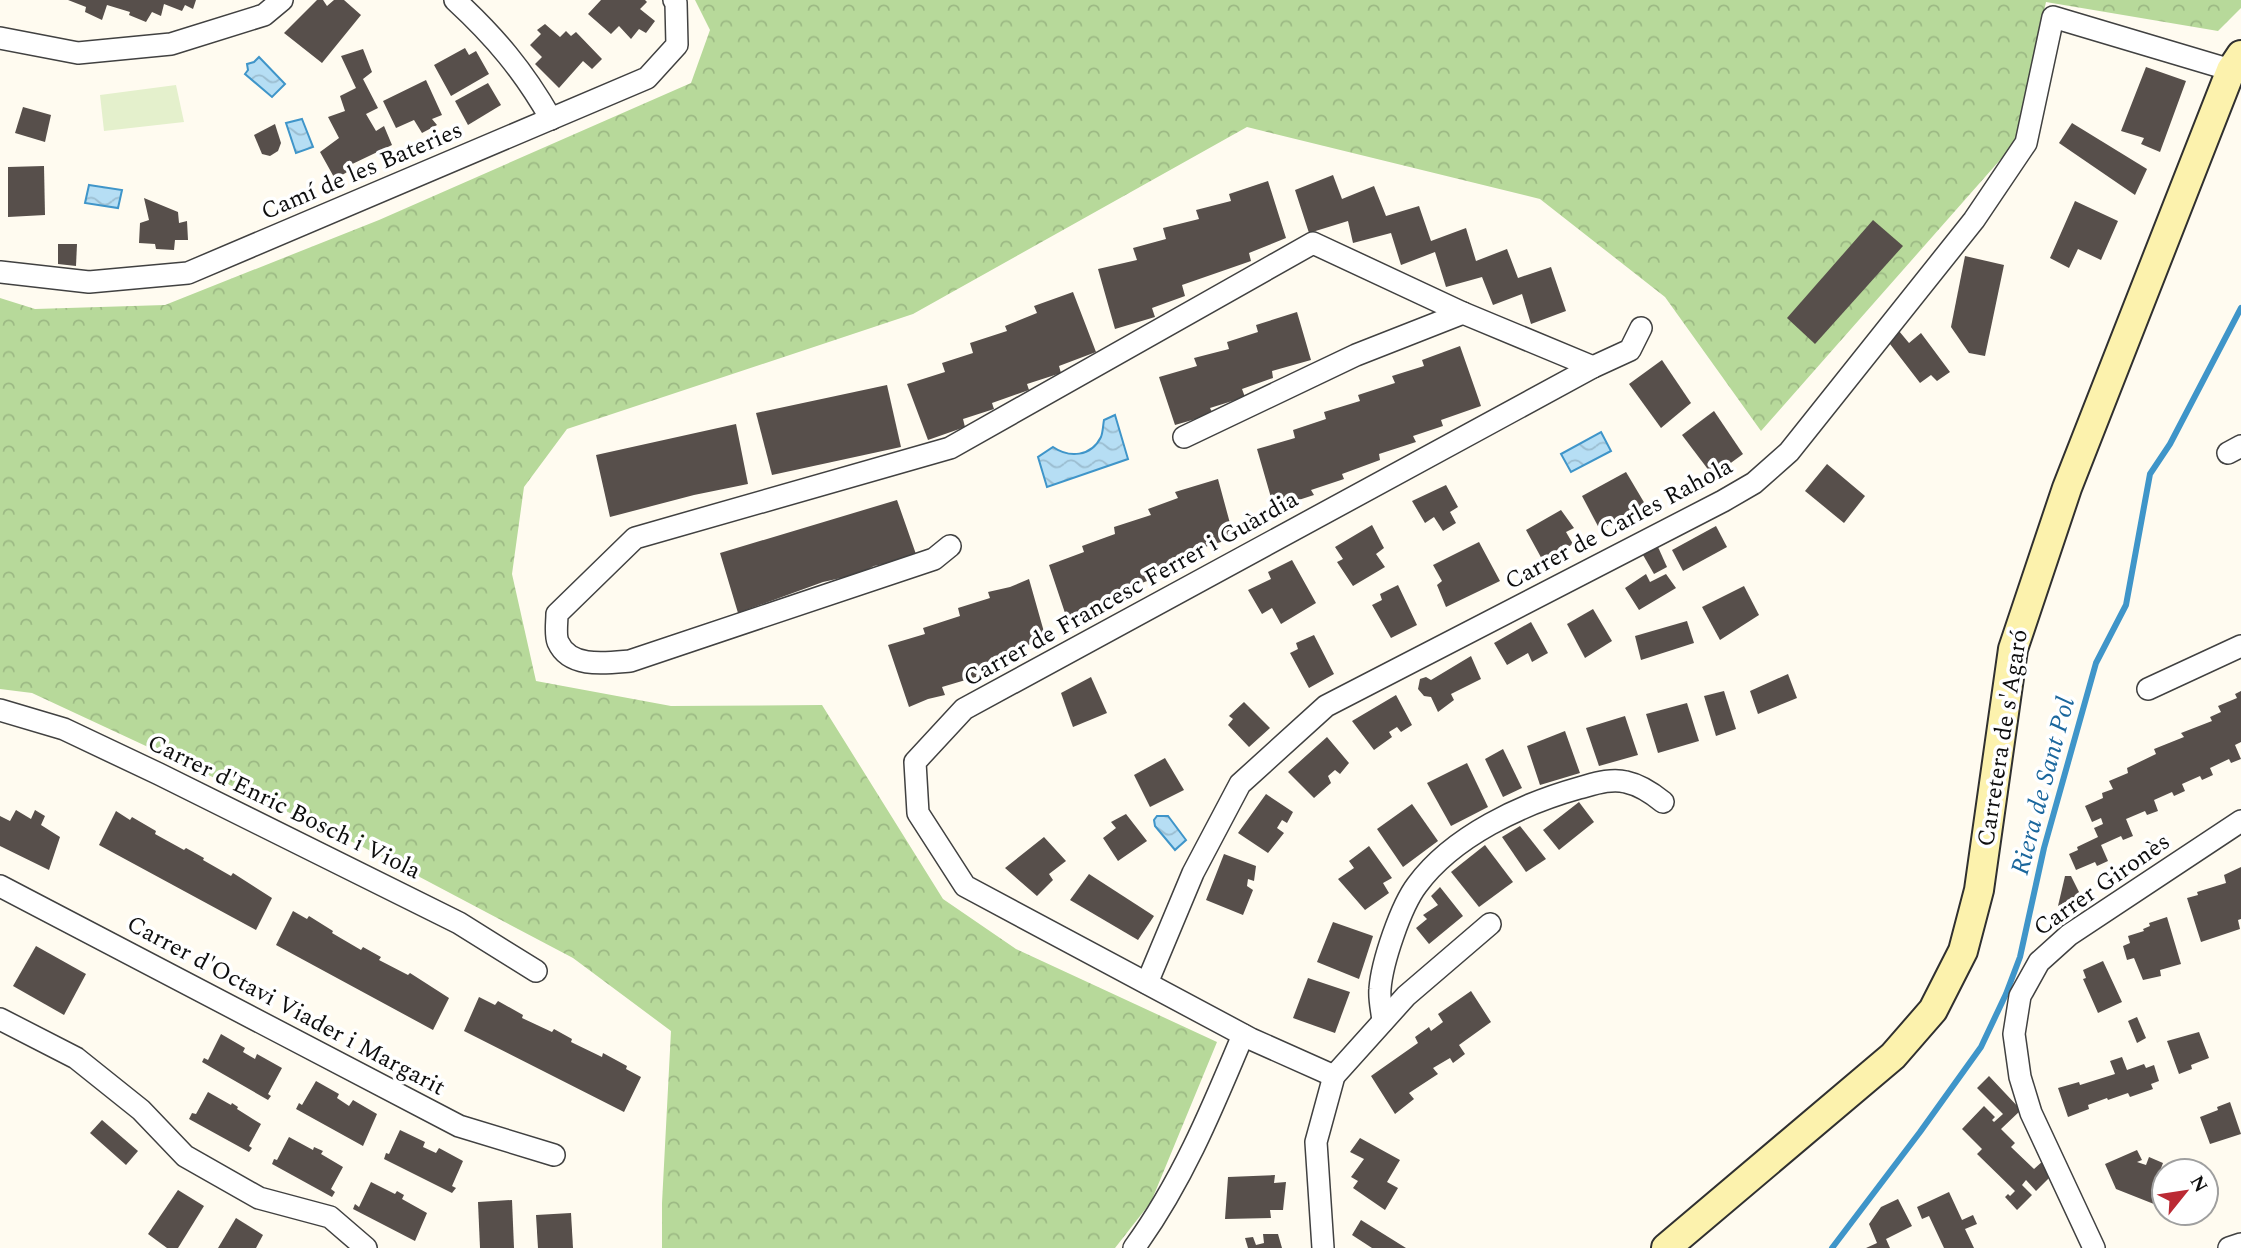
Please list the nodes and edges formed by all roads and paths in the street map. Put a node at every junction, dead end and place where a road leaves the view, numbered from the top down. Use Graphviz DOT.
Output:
graph roads {
  1 [pos="282,0"];
  2 [pos="455,0"];
  3 [pos="674,0"];
  4 [pos="0,38"];
  5 [pos="2236,62"];
  6 [pos="551,118"];
  7 [pos="0,272"];
  8 [pos="1463,313"];
  9 [pos="1641,328"];
  10 [pos="1593,367"];
  11 [pos="1184,437"];
  12 [pos="950,546"];
  13 [pos="2241,646"];
  14 [pos="2148,689"];
  15 [pos="0,710"];
  16 [pos="1663,802"];
  17 [pos="2241,821"];
  18 [pos="0,886"];
  19 [pos="1490,924"];
  20 [pos="536,971"];
  21 [pos="1147,983"];
  22 [pos="0,1019"];
  23 [pos="1383,1021"];
  24 [pos="1244,1035"];
  25 [pos="1334,1076"];
  26 [pos="554,1155"];
  27 [pos="2241,1244"];
  28 [pos="366,1248"];
  29 [pos="1134,1248"];
  30 [pos="1323,1248"];
  31 [pos="1665,1248"];
  32 [pos="2094,1248"];
  33 [pos="2229,1248"];
  1 -- 4 [label="street"];
  2 -- 6 [label="street"];
  3 -- 6 [label="street, Camí de les Bateries"];
  5 -- 21 [label="street, Carrer de Carles Rahola"];
  5 -- 31 [label="street, Carretera de s'Agaró"];
  6 -- 7 [label="street, Camí de les Bateries"];
  8 -- 10 [label="street"];
  8 -- 11 [label="street"];
  8 -- 12 [label="street"];
  9 -- 10 [label="street, Carrer de Francesc Ferrer i Guàrdia"];
  10 -- 21 [label="street, Carrer de Francesc Ferrer i Guàrdia"];
  13 -- 14 [label="street"];
  15 -- 20 [label="street, Carrer d'Enric Bosch i Viola"];
  16 -- 23 [label="street"];
  17 -- 32 [label="street, Carrer Gironès"];
  18 -- 26 [label="street, Carrer d'Octavi Viader i Margarit"];
  19 -- 23 [label="street"];
  21 -- 24 [label="street, Carrer de Francesc Ferrer i Guàrdia"];
  22 -- 28 [label="street"];
  23 -- 25 [label="street"];
  24 -- 25 [label="street, Carrer de Francesc Ferrer i Guàrdia"];
  24 -- 29 [label="street"];
  25 -- 30 [label="street"];
  27 -- 33 [label="street"];
}
